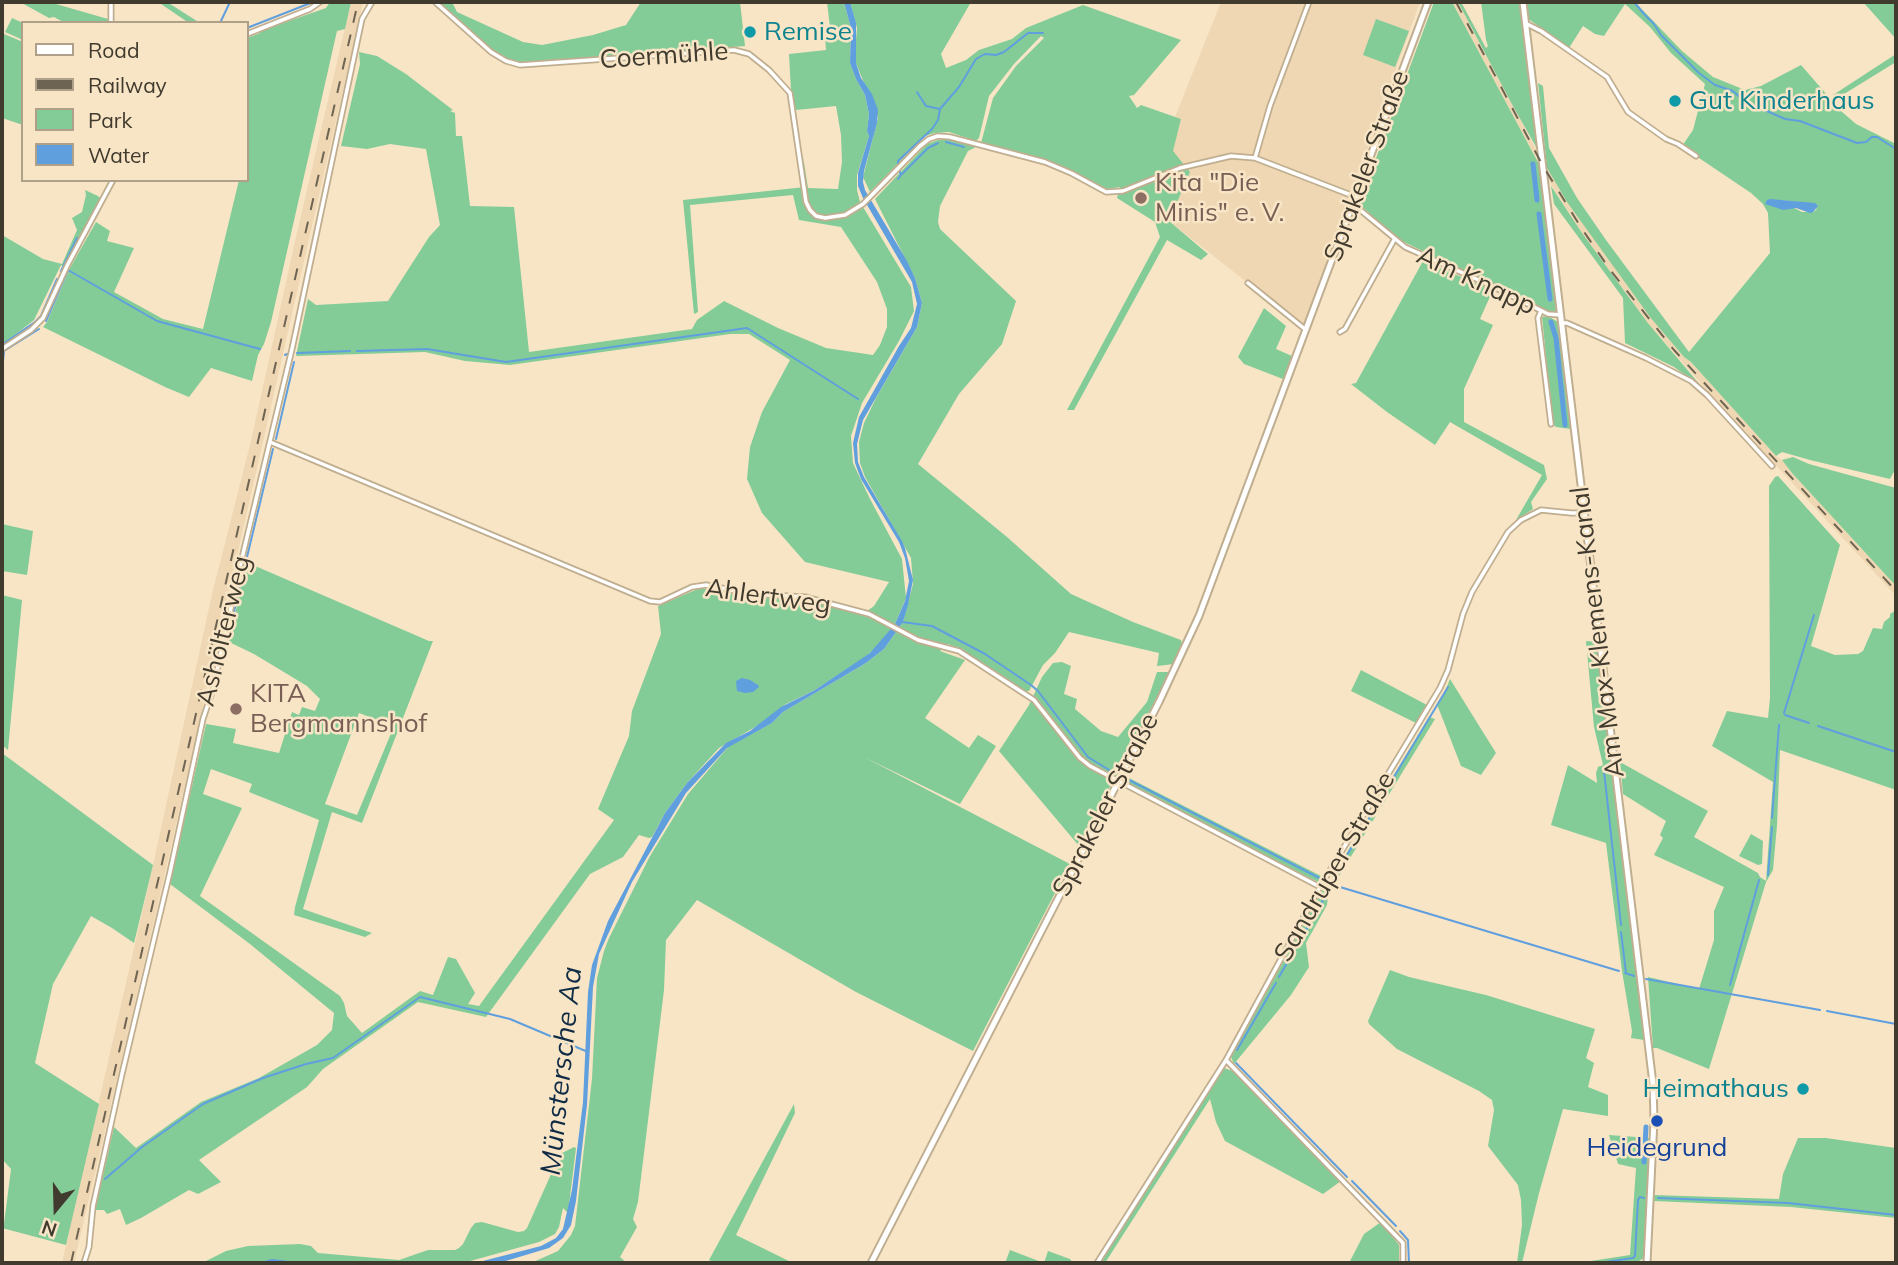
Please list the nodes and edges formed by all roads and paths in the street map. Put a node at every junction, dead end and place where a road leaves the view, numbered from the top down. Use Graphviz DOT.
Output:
graph roads {
  1 [pos="111,2"];
  2 [pos="320,2"];
  3 [pos="372,2"];
  4 [pos="435,2"];
  5 [pos="1309,2"];
  6 [pos="1428,2"];
  7 [pos="1523,2"];
  8 [pos="111,21"];
  9 [pos="1525,23"];
  10 [pos="248,34"];
  11 [pos="1696,156"];
  12 [pos="1255,158"];
  13 [pos="112,182"];
  14 [pos="1356,197"];
  15 [pos="1353,204"];
  16 [pos="1394,240"];
  17 [pos="1248,283"];
  18 [pos="1541,311"];
  19 [pos="1561,315"];
  20 [pos="1562,323"];
  21 [pos="1306,331"];
  22 [pos="1340,332"];
  23 [pos="2,349"];
  24 [pos="1551,424"];
  25 [pos="270,442"];
  26 [pos="1772,466"];
  27 [pos="1584,513"];
  28 [pos="1117,782"];
  29 [pos="1322,885"];
  30 [pos="1226,1060"];
  31 [pos="84,1263"];
  32 [pos="871,1263"];
  33 [pos="1097,1263"];
  34 [pos="1403,1263"];
  35 [pos="1647,1263"];
  1 -- 8 [label="street"];
  2 -- 10 [label="street"];
  3 -- 25 [label="street, Ashölterweg"];
  4 -- 12 [label="street, Coermühle"];
  5 -- 12 [label="street"];
  6 -- 14 [label="main road, Sprakeler Straße"];
  7 -- 9 [label="main road, Am Max-Klemens-Kanal"];
  9 -- 11 [label="street"];
  9 -- 19 [label="main road, Am Max-Klemens-Kanal"];
  12 -- 14 [label="street, Coermühle"];
  13 -- 23 [label="street"];
  14 -- 15 [label="main road, Sprakeler Straße"];
  15 -- 16 [label="street, Am Knapp"];
  15 -- 21 [label="main road, Sprakeler Straße"];
  16 -- 18 [label="street, Am Knapp"];
  16 -- 22 [label="street, Am Knapp"];
  17 -- 21 [label="street"];
  18 -- 19 [label="street, Am Knapp"];
  18 -- 24 [label="street"];
  19 -- 20 [label="main road, Am Max-Klemens-Kanal"];
  20 -- 26 [label="street, Am Knapp"];
  20 -- 27 [label="main road, Am Max-Klemens-Kanal"];
  21 -- 28 [label="main road, Sprakeler Straße"];
  25 -- 28 [label="street, Ahlertweg"];
  25 -- 31 [label="street, Ashölterweg"];
  27 -- 29 [label="street, Sandruper Straße"];
  27 -- 35 [label="main road, Am Max-Klemens-Kanal"];
  28 -- 29 [label="street, Ahlertweg"];
  28 -- 32 [label="main road, Sprakeler Straße"];
  29 -- 30 [label="street, Sandruper Straße"];
  30 -- 33 [label="street, Sandruper Straße"];
  30 -- 34 [label="street"];
}
